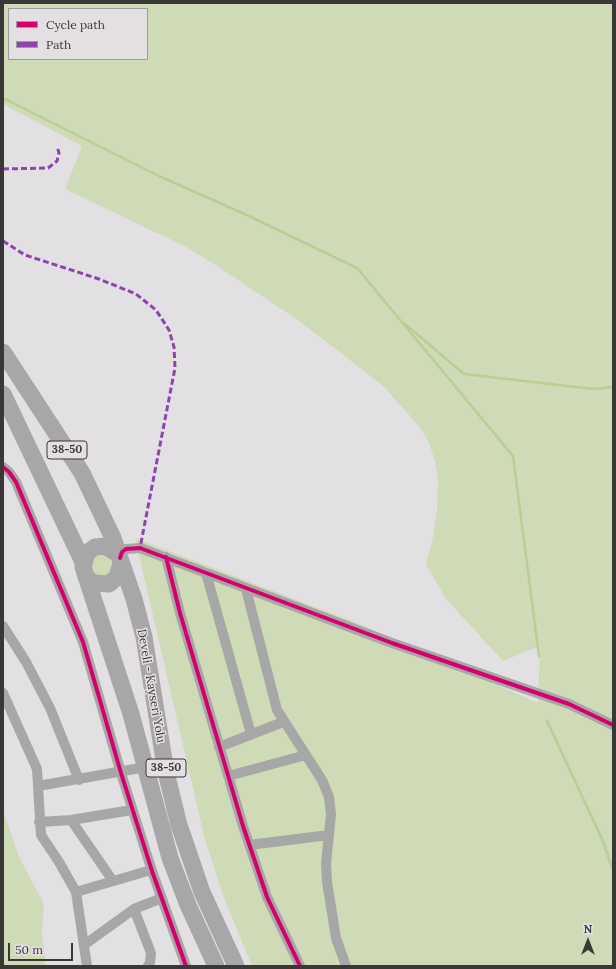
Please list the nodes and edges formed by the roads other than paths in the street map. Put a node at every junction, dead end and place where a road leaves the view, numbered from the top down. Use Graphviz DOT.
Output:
graph roads {
  1 [pos="3,352"];
  2 [pos="3,394"];
  3 [pos="3,467"];
  4 [pos="120,558"];
  5 [pos="166,558"];
  6 [pos="84,570"];
  7 [pos="206,573"];
  8 [pos="246,589"];
  9 [pos="3,626"];
  10 [pos="3,693"];
  11 [pos="284,722"];
  12 [pos="613,726"];
  13 [pos="251,734"];
  14 [pos="219,747"];
  15 [pos="306,755"];
  16 [pos="146,768"];
  17 [pos="121,773"];
  18 [pos="228,776"];
  19 [pos="79,780"];
  20 [pos="38,786"];
  21 [pos="132,810"];
  22 [pos="71,820"];
  23 [pos="39,822"];
  24 [pos="329,835"];
  25 [pos="249,845"];
  26 [pos="152,870"];
  27 [pos="113,881"];
  28 [pos="76,892"];
  29 [pos="162,898"];
  30 [pos="134,909"];
  31 [pos="84,945"];
  32 [pos="87,966"];
  33 [pos="148,966"];
  34 [pos="186,966"];
  35 [pos="216,966"];
  36 [pos="236,966"];
  37 [pos="300,966"];
  38 [pos="346,966"];
  1 -- 4 [label="highway, Develi - Kayseri Yolu / 38-50"];
  2 -- 6 [label="highway, Develi - Kayseri Yolu / 38-50"];
  3 -- 17 [label="street"];
  4 -- 5 [label="street"];
  4 -- 6 [label="highway"];
  4 -- 6 [label="highway"];
  4 -- 36 [label="highway, Develi - Kayseri Yolu / 38-50"];
  5 -- 7 [label="street"];
  5 -- 14 [label="street"];
  6 -- 16 [label="highway, Develi - Kayseri Yolu / 38-50"];
  7 -- 8 [label="street"];
  7 -- 13 [label="street"];
  8 -- 11 [label="street"];
  8 -- 12 [label="street"];
  9 -- 19 [label="street"];
  10 -- 20 [label="street"];
  11 -- 13 [label="street"];
  11 -- 15 [label="street"];
  13 -- 14 [label="street"];
  14 -- 18 [label="street"];
  15 -- 18 [label="street"];
  15 -- 24 [label="street"];
  16 -- 17 [label="street"];
  16 -- 35 [label="highway, Develi - Kayseri Yolu / 38-50"];
  17 -- 19 [label="street"];
  17 -- 21 [label="street"];
  18 -- 25 [label="street"];
  19 -- 20 [label="street"];
  20 -- 23 [label="street"];
  21 -- 22 [label="street"];
  21 -- 26 [label="street"];
  22 -- 23 [label="street"];
  22 -- 27 [label="street"];
  23 -- 28 [label="street"];
  24 -- 25 [label="street"];
  24 -- 38 [label="street"];
  25 -- 37 [label="street"];
  26 -- 27 [label="street"];
  26 -- 29 [label="street"];
  27 -- 28 [label="street"];
  28 -- 31 [label="street"];
  29 -- 30 [label="street"];
  29 -- 34 [label="street"];
  30 -- 31 [label="street"];
  30 -- 33 [label="street"];
  31 -- 32 [label="street"];
}
